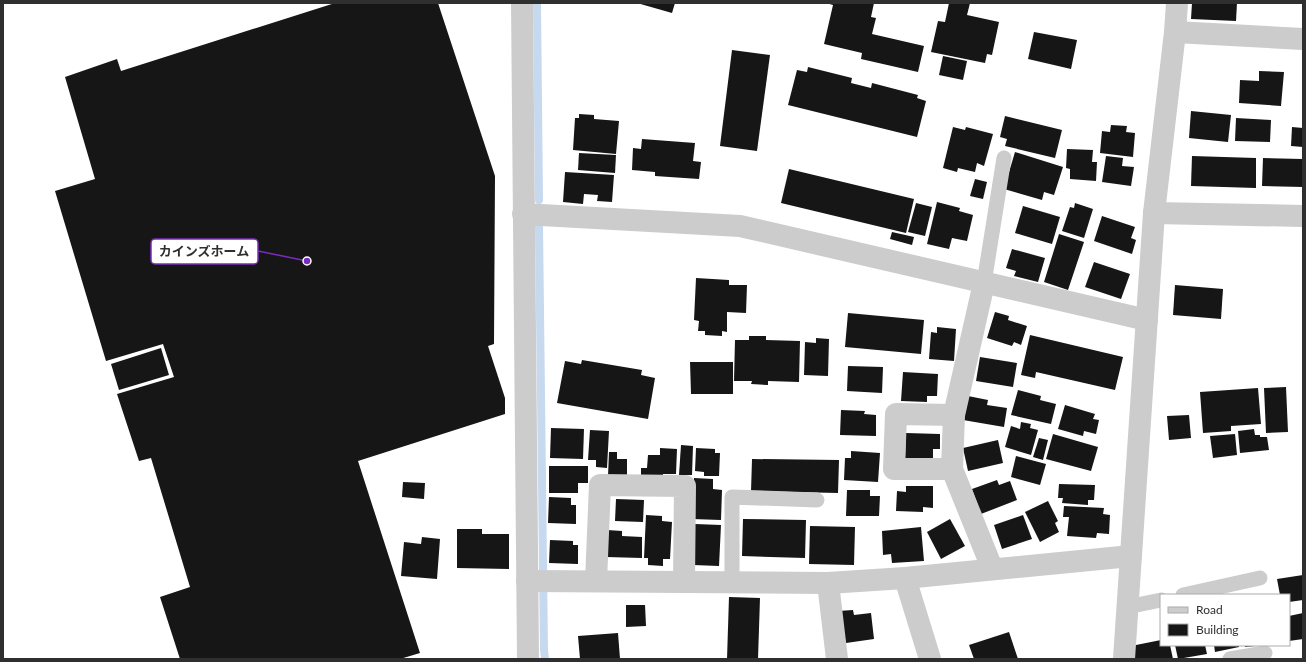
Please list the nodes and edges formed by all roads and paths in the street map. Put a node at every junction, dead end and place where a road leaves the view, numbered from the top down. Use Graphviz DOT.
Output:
graph roads {
  1 [pos="522,3"];
  2 [pos="1177,3"];
  3 [pos="1175,32"];
  4 [pos="1303,39"];
  5 [pos="1004,158"];
  6 [pos="1154,213"];
  7 [pos="523,214"];
  8 [pos="1303,216"];
  9 [pos="984,283"];
  10 [pos="1146,320"];
  11 [pos="954,415"];
  12 [pos="952,469"];
  13 [pos="817,500"];
  14 [pos="1131,556"];
  15 [pos="992,568"];
  16 [pos="905,578"];
  17 [pos="1260,578"];
  18 [pos="527,581"];
  19 [pos="684,581"];
  20 [pos="596,582"];
  21 [pos="732,582"];
  22 [pos="828,583"];
  23 [pos="1188,594"];
  24 [pos="1160,600"];
  25 [pos="1127,607"];
  26 [pos="1266,653"];
  27 [pos="528,659"];
  28 [pos="837,659"];
  29 [pos="930,659"];
  30 [pos="1124,659"];
  31 [pos="1230,659"];
  1 -- 7 [label="street"];
  2 -- 3 [label="street"];
  3 -- 4 [label="street"];
  3 -- 6 [label="street"];
  5 -- 9 [label="lane"];
  6 -- 8 [label="street"];
  6 -- 10 [label="street"];
  7 -- 9 [label="street"];
  7 -- 18 [label="street"];
  9 -- 10 [label="street"];
  9 -- 11 [label="street"];
  10 -- 14 [label="street"];
  11 -- 12 [label="street"];
  11 -- 12 [label="street"];
  12 -- 15 [label="street"];
  13 -- 21 [label="lane"];
  14 -- 15 [label="street"];
  14 -- 25 [label="street"];
  15 -- 16 [label="street"];
  16 -- 22 [label="street"];
  16 -- 29 [label="street"];
  17 -- 23 [label="lane"];
  18 -- 20 [label="street"];
  18 -- 27 [label="street"];
  19 -- 20 [label="street"];
  19 -- 20 [label="street"];
  19 -- 21 [label="street"];
  21 -- 22 [label="street"];
  22 -- 28 [label="street"];
  24 -- 25 [label="lane"];
  25 -- 30 [label="street"];
  26 -- 31 [label="lane"];
}
